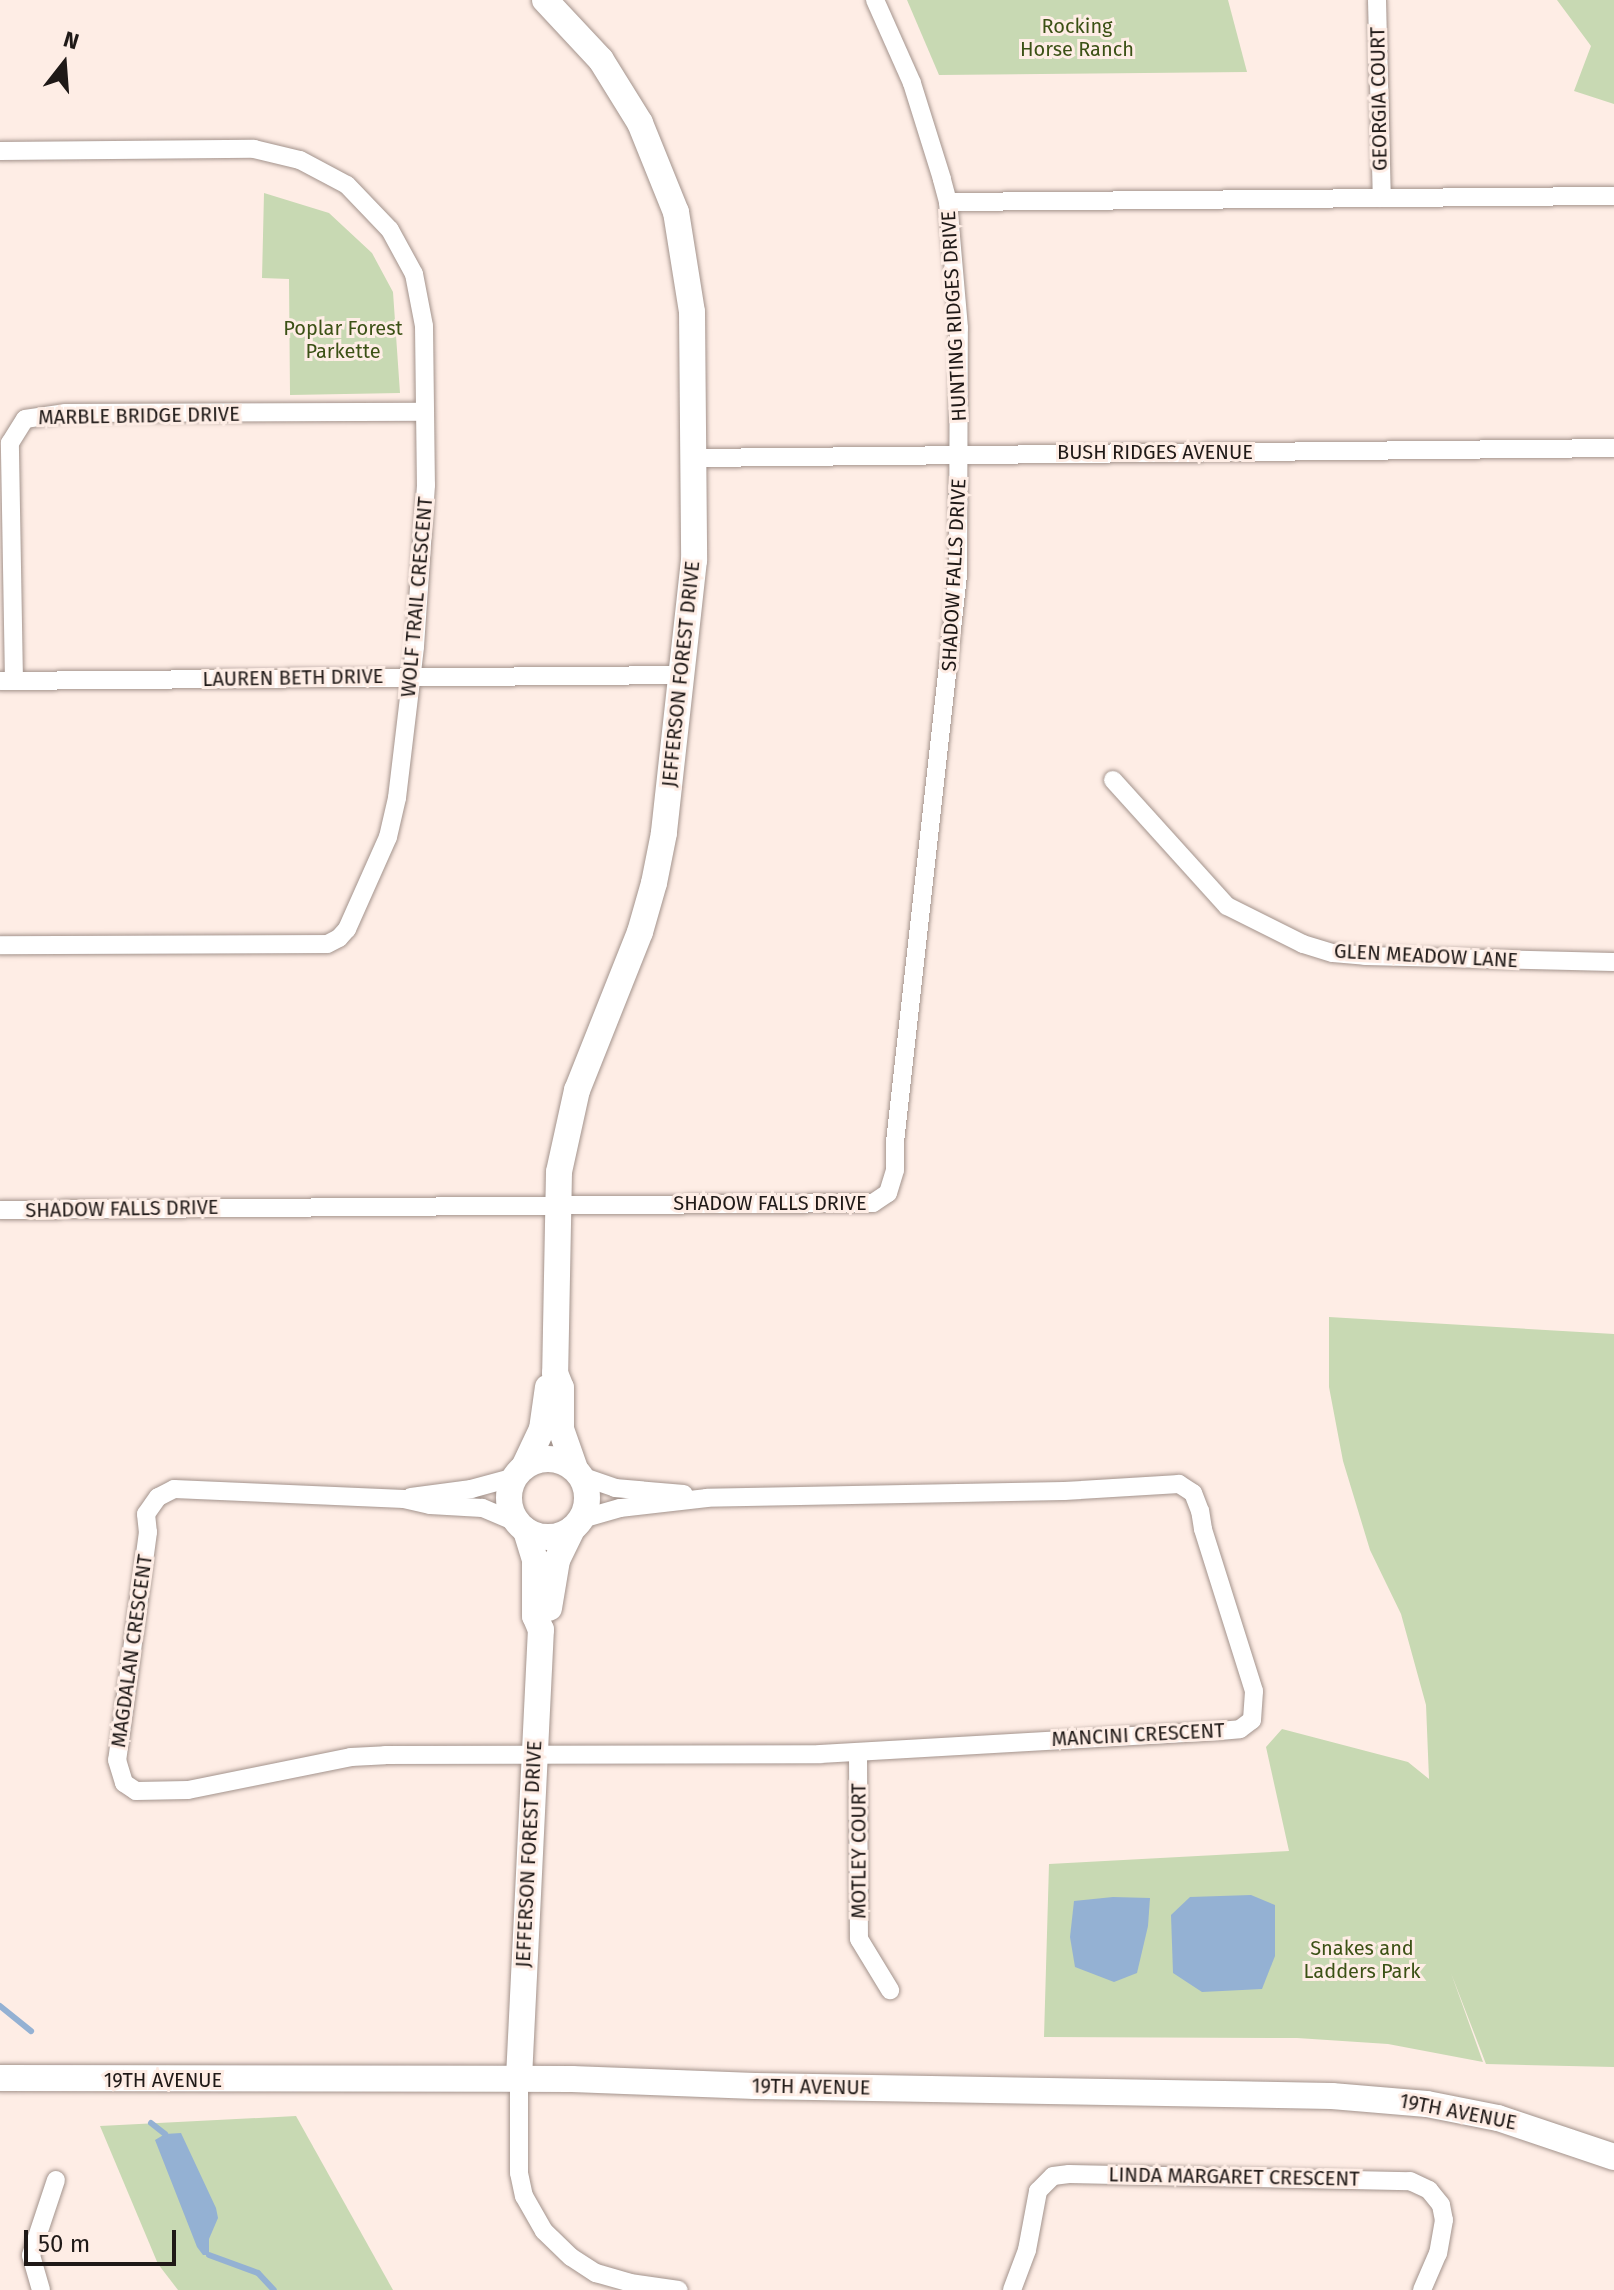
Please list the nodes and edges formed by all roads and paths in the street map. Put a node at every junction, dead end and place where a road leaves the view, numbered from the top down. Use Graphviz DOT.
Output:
graph roads {
  1 [pos="545,0"];
  2 [pos="875,0"];
  3 [pos="1377,0"];
  4 [pos="0,151"];
  5 [pos="1614,196"];
  6 [pos="1382,198"];
  7 [pos="948,202"];
  8 [pos="424,412"];
  9 [pos="1614,448"];
  10 [pos="960,454"];
  11 [pos="695,458"];
  12 [pos="681,675"];
  13 [pos="411,677"];
  14 [pos="7,681"];
  15 [pos="1113,780"];
  16 [pos="0,945"];
  17 [pos="1614,962"];
  18 [pos="557,1204"];
  19 [pos="0,1210"];
  20 [pos="555,1373"];
  21 [pos="520,1472"];
  22 [pos="578,1473"];
  23 [pos="707,1498"];
  24 [pos="404,1499"];
  25 [pos="577,1524"];
  26 [pos="522,1527"];
  27 [pos="541,1630"];
  28 [pos="858,1752"];
  29 [pos="534,1755"];
  30 [pos="890,1990"];
  31 [pos="0,2078"];
  32 [pos="519,2078"];
  33 [pos="1614,2157"];
  34 [pos="56,2180"];
  35 [pos="41,2290"];
  36 [pos="679,2290"];
  37 [pos="1012,2290"];
  38 [pos="1422,2290"];
  1 -- 11 [label="street, JEFFERSON FOREST DRIVE"];
  2 -- 7 [label="street, HUNTING RIDGES DRIVE"];
  3 -- 6 [label="street, GEORGIA COURT"];
  4 -- 8 [label="street, WOLF TRAIL CRESCENT"];
  5 -- 6 [label="street"];
  6 -- 7 [label="street"];
  7 -- 10 [label="street, HUNTING RIDGES DRIVE"];
  8 -- 13 [label="street, WOLF TRAIL CRESCENT"];
  8 -- 14 [label="street, MARBLE BRIDGE DRIVE"];
  9 -- 10 [label="street, BUSH RIDGES AVENUE"];
  10 -- 11 [label="street, BUSH RIDGES AVENUE"];
  10 -- 18 [label="street, SHADOW FALLS DRIVE"];
  11 -- 12 [label="street, JEFFERSON FOREST DRIVE"];
  12 -- 13 [label="street, LAUREN BETH DRIVE"];
  12 -- 18 [label="street, JEFFERSON FOREST DRIVE"];
  13 -- 14 [label="street, LAUREN BETH DRIVE"];
  13 -- 16 [label="street, WOLF TRAIL CRESCENT"];
  15 -- 17 [label="street, GLEN MEADOW LANE"];
  18 -- 19 [label="street, SHADOW FALLS DRIVE"];
  18 -- 20 [label="street, JEFFERSON FOREST DRIVE"];
  20 -- 21 [label="street, JEFFERSON FOREST DRIVE"];
  20 -- 22 [label="street, JEFFERSON FOREST DRIVE"];
  21 -- 22 [label="street"];
  21 -- 24 [label="street, MAGDALAN CRESCENT"];
  21 -- 26 [label="street"];
  22 -- 23 [label="street, MANCINI CRESCENT"];
  22 -- 25 [label="street"];
  23 -- 25 [label="street, MANCINI CRESCENT"];
  23 -- 28 [label="street, MANCINI CRESCENT"];
  24 -- 26 [label="street, MAGDALAN CRESCENT"];
  24 -- 29 [label="street, MAGDALAN CRESCENT"];
  25 -- 26 [label="street"];
  25 -- 27 [label="street, JEFFERSON FOREST DRIVE"];
  26 -- 27 [label="street, JEFFERSON FOREST DRIVE"];
  27 -- 29 [label="street, JEFFERSON FOREST DRIVE"];
  28 -- 29 [label="street, MANCINI CRESCENT"];
  28 -- 30 [label="street, MOTLEY COURT"];
  29 -- 32 [label="street, JEFFERSON FOREST DRIVE"];
  31 -- 32 [label="street, 19TH AVENUE"];
  32 -- 33 [label="street, 19TH AVENUE"];
  32 -- 36 [label="street"];
  34 -- 35 [label="street"];
  37 -- 38 [label="street, LINDA MARGARET CRESCENT"];
}
